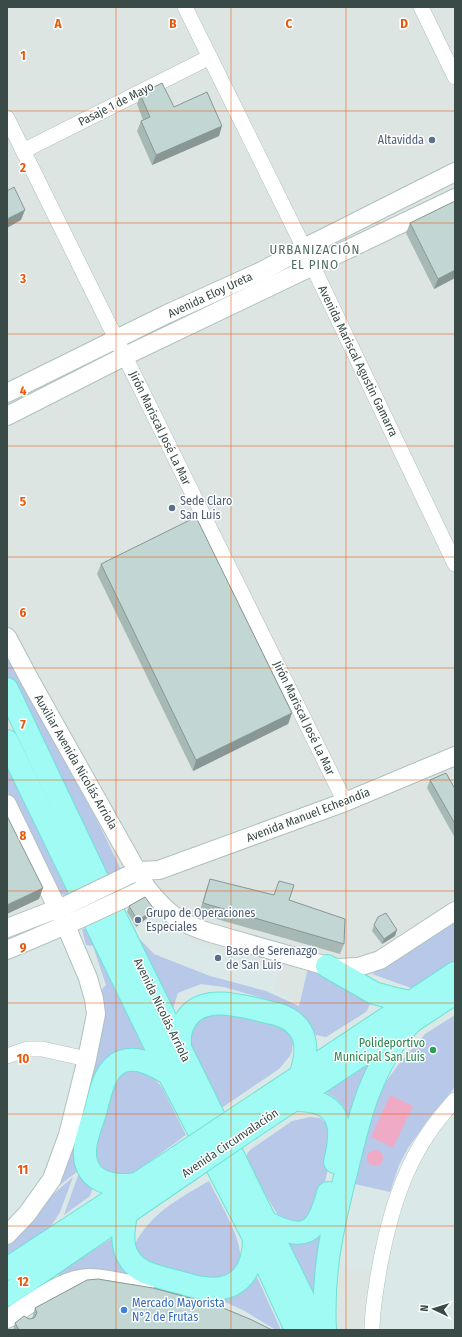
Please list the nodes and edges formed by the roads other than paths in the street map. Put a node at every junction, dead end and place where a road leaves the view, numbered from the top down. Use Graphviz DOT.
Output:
graph roads {
  1 [pos="185,7"];
  2 [pos="421,7"];
  3 [pos="210,57"];
  4 [pos="455,77"];
  5 [pos="7,118"];
  6 [pos="23,151"];
  7 [pos="455,172"];
  8 [pos="412,194"];
  9 [pos="455,198"];
  10 [pos="422,214"];
  11 [pos="304,248"];
  12 [pos="313,266"];
  13 [pos="264,270"];
  14 [pos="272,287"];
  15 [pos="167,314"];
  16 [pos="176,332"];
  17 [pos="116,339"];
  18 [pos="125,356"];
  19 [pos="51,371"];
  20 [pos="61,389"];
  21 [pos="7,393"];
  22 [pos="7,416"];
  23 [pos="455,564"];
  24 [pos="7,637"];
  25 [pos="7,689"];
  26 [pos="7,741"];
  27 [pos="455,756"];
  28 [pos="345,802"];
  29 [pos="7,804"];
  30 [pos="159,870"];
  31 [pos="133,873"];
  32 [pos="143,889"];
  33 [pos="63,907"];
  34 [pos="455,911"];
  35 [pos="71,923"];
  36 [pos="7,928"];
  37 [pos="7,950"];
  38 [pos="326,966"];
  39 [pos="455,973"];
  40 [pos="455,993"];
  41 [pos="411,1012"];
  42 [pos="180,1047"];
  43 [pos="7,1056"];
  44 [pos="87,1059"];
  45 [pos="169,1074"];
  46 [pos="300,1076"];
  47 [pos="293,1100"];
  48 [pos="455,1100"];
  49 [pos="246,1122"];
  50 [pos="183,1164"];
  51 [pos="135,1184"];
  52 [pos="126,1213"];
  53 [pos="260,1230"];
  54 [pos="7,1235"];
  55 [pos="7,1269"];
  56 [pos="7,1295"];
  57 [pos="209,1304"];
  58 [pos="7,1319"];
  59 [pos="296,1330"];
  60 [pos="319,1330"];
  61 [pos="325,1330"];
  62 [pos="372,1330"];
  1 -- 3 [label="street, Avenida Mariscal Agustin Gamarra"];
  2 -- 4 [label="street"];
  3 -- 6 [label="street, Pasaje 1 de Mayo"];
  3 -- 11 [label="street, Avenida Mariscal Agustin Gamarra"];
  5 -- 6 [label="street, Jirón Mariscal José La Mar"];
  6 -- 17 [label="street, Jirón Mariscal José La Mar"];
  7 -- 8 [label="street, Avenida Eloy Ureta"];
  8 -- 10 [label="street"];
  8 -- 11 [label="street, Avenida Eloy Ureta"];
  9 -- 10 [label="street, Avenida Eloy Ureta"];
  10 -- 12 [label="street, Avenida Eloy Ureta"];
  11 -- 12 [label="street, Avenida Mariscal Agustin Gamarra"];
  11 -- 13 [label="street, Avenida Eloy Ureta"];
  12 -- 14 [label="street, Avenida Eloy Ureta"];
  12 -- 23 [label="street, Avenida Mariscal Agustin Gamarra"];
  13 -- 14 [label="street"];
  13 -- 15 [label="street, Avenida Eloy Ureta"];
  14 -- 16 [label="street, Avenida Eloy Ureta"];
  15 -- 16 [label="street"];
  15 -- 17 [label="street, Avenida Eloy Ureta"];
  16 -- 18 [label="street, Avenida Eloy Ureta"];
  17 -- 18 [label="street, Jirón Mariscal José La Mar"];
  17 -- 19 [label="street, Avenida Eloy Ureta"];
  18 -- 20 [label="street, Avenida Eloy Ureta"];
  18 -- 28 [label="street, Jirón Mariscal José La Mar"];
  19 -- 20 [label="street"];
  19 -- 21 [label="street, Avenida Eloy Ureta"];
  20 -- 22 [label="street, Avenida Eloy Ureta"];
  24 -- 31 [label="street, Auxiliar Avenida Nicolás Arriola"];
  25 -- 42 [label="main road, Avenida Nicolás Arriola"];
  26 -- 45 [label="main road, Avenida Nicolás Arriola"];
  27 -- 28 [label="street, Avenida Manuel Echeandía"];
  28 -- 30 [label="street, Avenida Manuel Echeandía"];
  29 -- 33 [label="street"];
  30 -- 31 [label="street, Avenida Manuel Echeandía"];
  30 -- 32 [label="street"];
  31 -- 32 [label="street, Auxiliar Avenida Nicolás Arriola"];
  31 -- 33 [label="street, Avenida Manuel Echeandía, bridge"];
  32 -- 35 [label="street, bridge"];
  32 -- 38 [label="street, Auxiliar Avenida Nicolás Arriola"];
  33 -- 35 [label="street"];
  33 -- 36 [label="street, Avenida Manuel Echeandía"];
  34 -- 38 [label="street, Auxiliar Avenida Nicolás Arriola"];
  35 -- 37 [label="street"];
  35 -- 44 [label="street"];
  38 -- 41 [label="main road"];
  39 -- 41 [label="main road, Avenida Circunvalación"];
  40 -- 41 [label="main road, Avenida Circunvalación"];
  41 -- 46 [label="main road, Avenida Circunvalación"];
  41 -- 47 [label="main road, Avenida Circunvalación"];
  41 -- 61 [label="main road"];
  42 -- 46 [label="main road"];
  42 -- 53 [label="main road, Avenida Nicolás Arriola"];
  43 -- 44 [label="street"];
  44 -- 54 [label="street"];
  45 -- 51 [label="main road"];
  45 -- 53 [label="main road, Avenida Nicolás Arriola"];
  46 -- 49 [label="main road, Avenida Circunvalación"];
  47 -- 49 [label="main road, Avenida Circunvalación"];
  47 -- 53 [label="main road"];
  48 -- 62 [label="street"];
  49 -- 50 [label="main road, Avenida Circunvalación, bridge"];
  50 -- 51 [label="main road, Avenida Circunvalación"];
  50 -- 52 [label="main road, Avenida Circunvalación"];
  51 -- 55 [label="main road, Avenida Circunvalación"];
  52 -- 53 [label="main road"];
  52 -- 56 [label="main road, Avenida Circunvalación"];
  53 -- 59 [label="main road, Avenida Nicolás Arriola"];
  53 -- 60 [label="main road, Avenida Nicolás Arriola"];
  57 -- 58 [label="street"];
}
